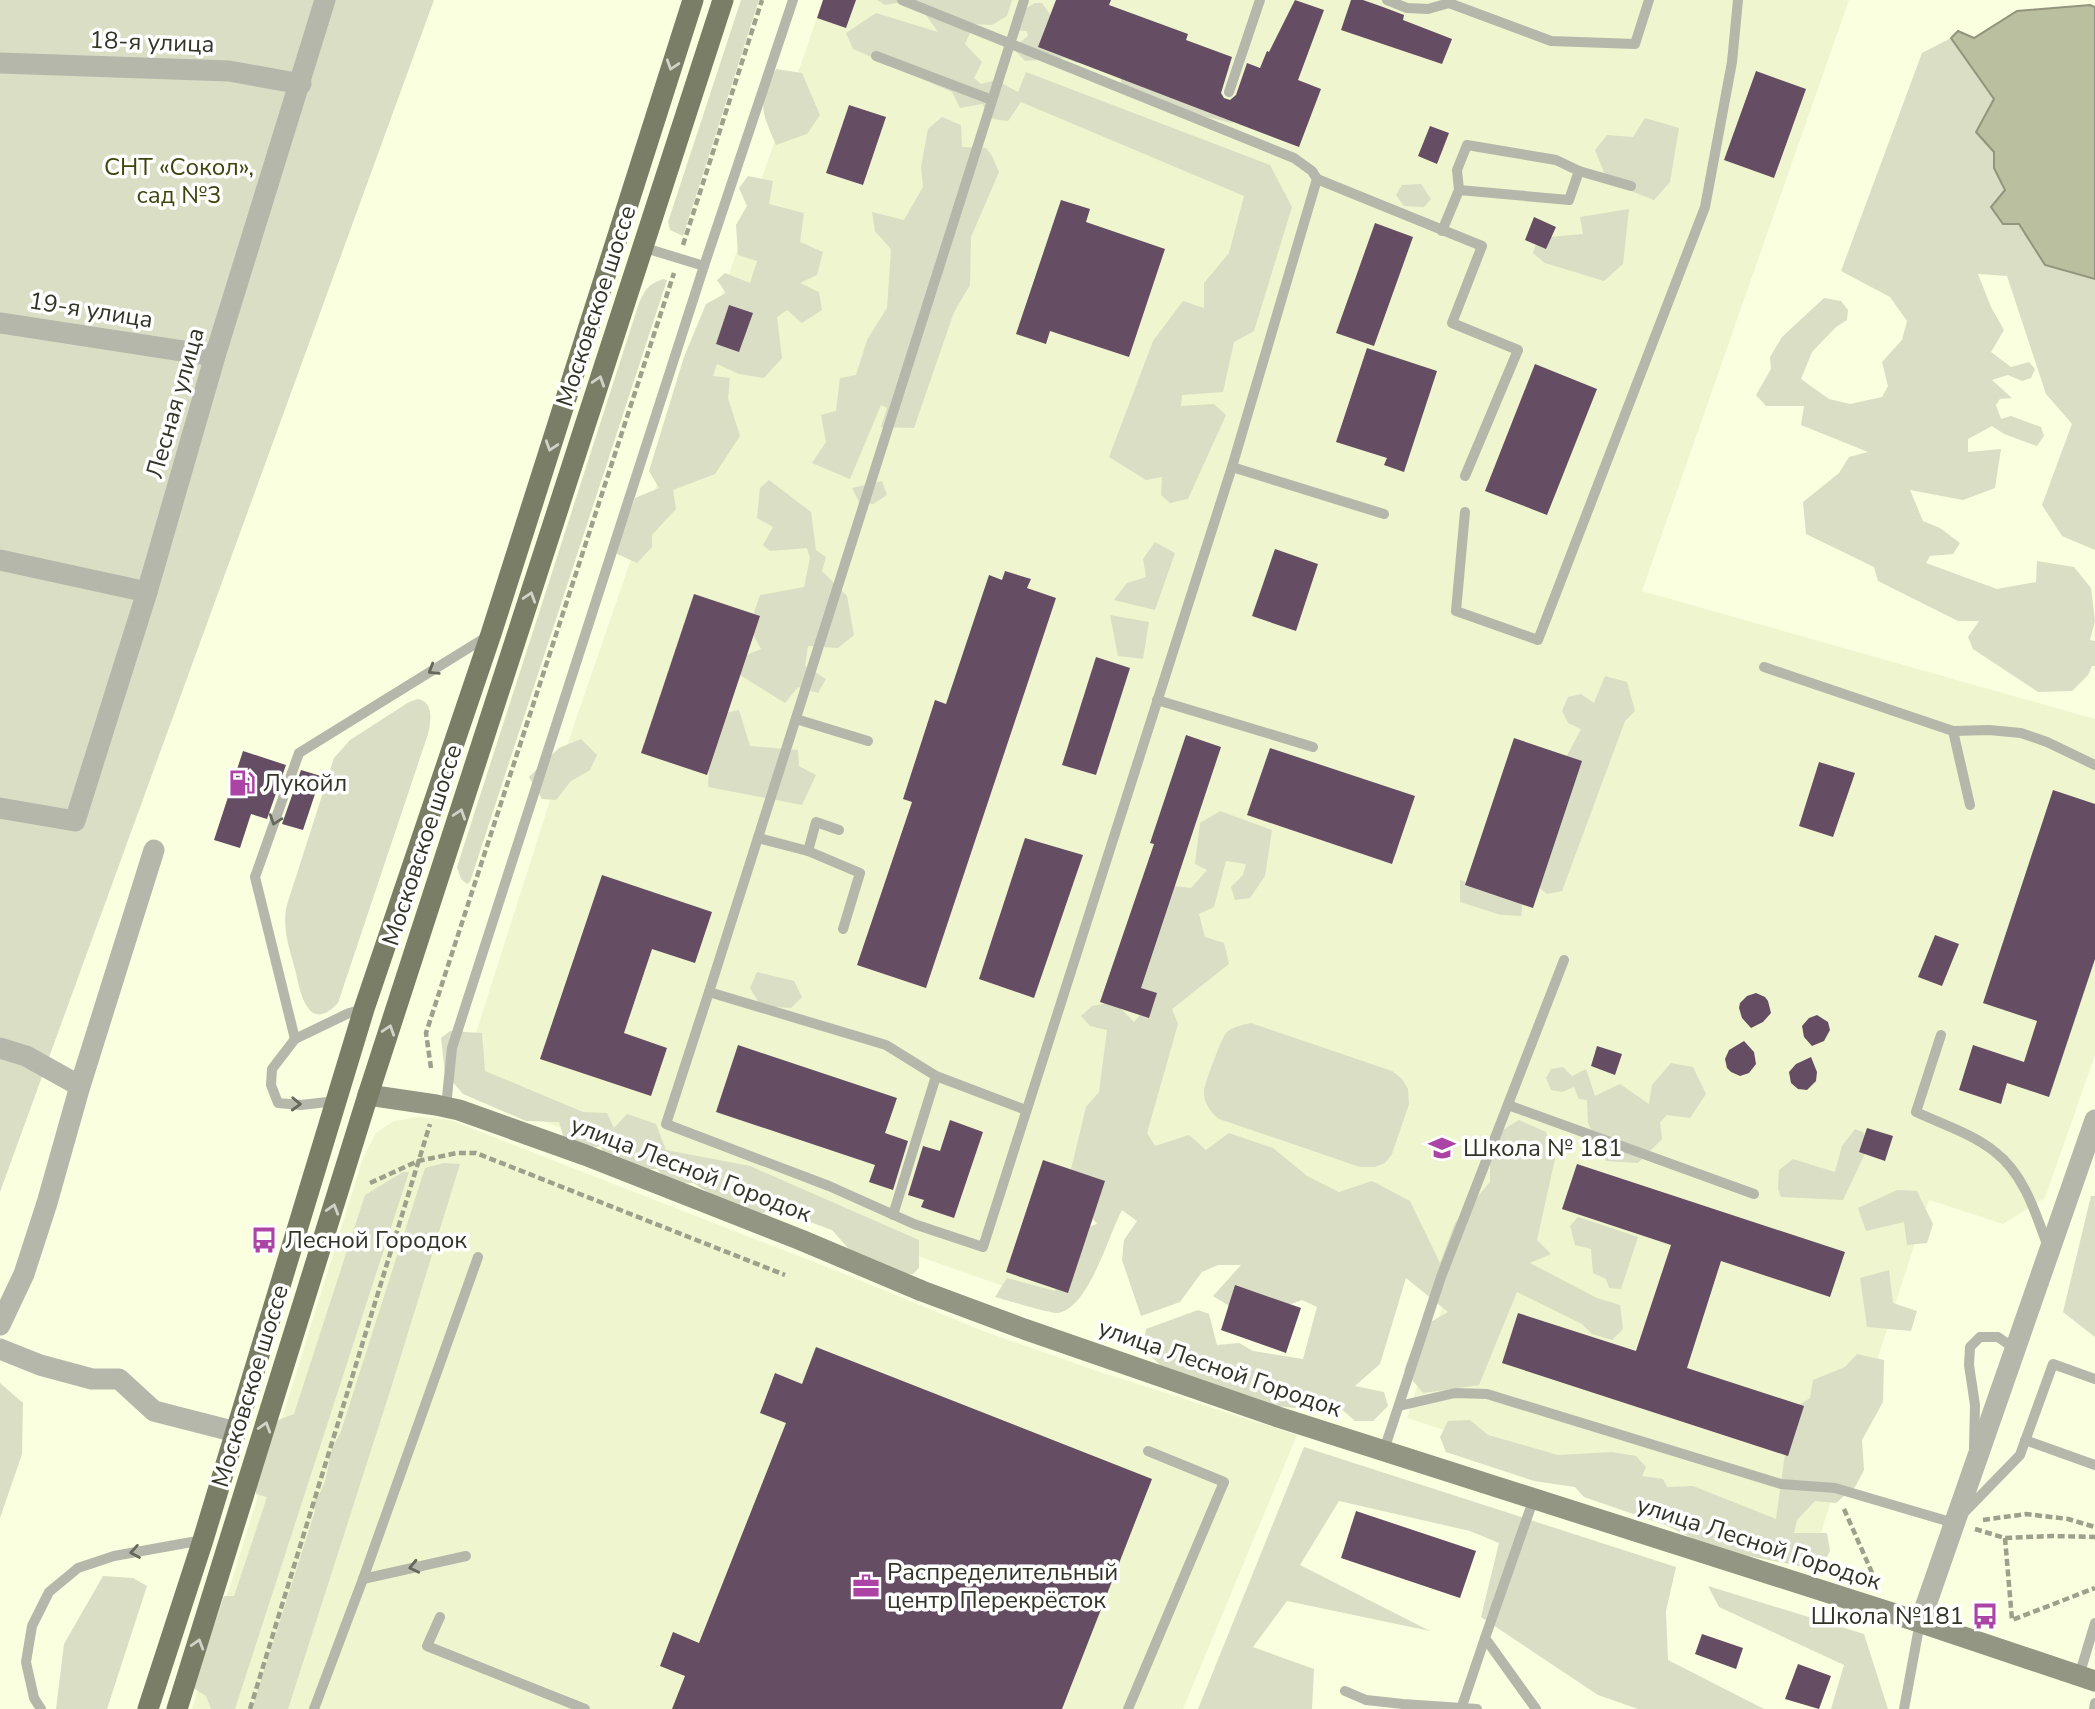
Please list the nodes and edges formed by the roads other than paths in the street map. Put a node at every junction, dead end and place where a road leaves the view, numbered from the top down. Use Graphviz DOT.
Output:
graph roads {
  1 [pos="325,0"];
  2 [pos="693,0"];
  3 [pos="723,0"];
  4 [pos="793,0"];
  5 [pos="902,0"];
  6 [pos="1024,0"];
  7 [pos="1261,0"];
  8 [pos="1387,0"];
  9 [pos="1649,0"];
  10 [pos="1738,0"];
  11 [pos="1010,44"];
  12 [pos="876,56"];
  13 [pos="0,62"];
  14 [pos="301,84"];
  15 [pos="1229,92"];
  16 [pos="992,100"];
  17 [pos="1579,171"];
  18 [pos="1317,179"];
  19 [pos="1631,186"];
  20 [pos="1458,190"];
  21 [pos="1442,230"];
  22 [pos="642,247"];
  23 [pos="704,266"];
  24 [pos="0,323"];
  25 [pos="215,356"];
  26 [pos="1232,467"];
  27 [pos="1465,476"];
  28 [pos="1465,512"];
  29 [pos="1384,514"];
  30 [pos="0,560"];
  31 [pos="147,592"];
  32 [pos="491,634"];
  33 [pos="1765,667"];
  34 [pos="1157,700"];
  35 [pos="796,719"];
  36 [pos="1953,731"];
  37 [pos="867,741"];
  38 [pos="1313,747"];
  39 [pos="2095,765"];
  40 [pos="1970,805"];
  41 [pos="0,808"];
  42 [pos="839,830"];
  43 [pos="758,838"];
  44 [pos="154,850"];
  45 [pos="808,851"];
  46 [pos="843,929"];
  47 [pos="1564,960"];
  48 [pos="709,992"];
  49 [pos="365,1009"];
  50 [pos="1941,1035"];
  51 [pos="295,1039"];
  52 [pos="0,1048"];
  53 [pos="936,1076"];
  54 [pos="80,1086"];
  55 [pos="368,1095"];
  56 [pos="337,1101"];
  57 [pos="1508,1105"];
  58 [pos="446,1107"];
  59 [pos="1026,1110"];
  60 [pos="2095,1120"];
  61 [pos="1754,1194"];
  62 [pos="893,1215"];
  63 [pos="2049,1250"];
  64 [pos="478,1257"];
  65 [pos="0,1325"];
  66 [pos="0,1349"];
  67 [pos="2015,1349"];
  68 [pos="2095,1379"];
  69 [pos="1399,1405"];
  70 [pos="236,1432"];
  71 [pos="2025,1440"];
  72 [pos="1384,1450"];
  73 [pos="1148,1451"];
  74 [pos="2095,1465"];
  75 [pos="1973,1469"];
  76 [pos="1534,1498"];
  77 [pos="1954,1524"];
  78 [pos="203,1540"];
  79 [pos="466,1556"];
  80 [pos="363,1579"];
  81 [pos="440,1617"];
  82 [pos="1920,1622"];
  83 [pos="2095,1623"];
  84 [pos="1485,1638"];
  85 [pos="2087,1678"];
  86 [pos="1345,1691"];
  87 [pos="2095,1703"];
  88 [pos="1461,1708"];
  89 [pos="41,1709"];
  90 [pos="148,1709"];
  91 [pos="177,1709"];
  92 [pos="314,1709"];
  93 [pos="585,1709"];
  94 [pos="1128,1709"];
  95 [pos="1477,1709"];
  96 [pos="1536,1709"];
  97 [pos="1904,1709"];
  98 [pos="2094,1709"];
  1 -- 14 [label="street, Лесная улица"];
  2 -- 32 [label="main road, Московское шоссе, one-way"];
  3 -- 22 [label="main road, Московское шоссе"];
  4 -- 23 [label="lane"];
  5 -- 11 [label="lane"];
  6 -- 11 [label="lane"];
  7 -- 15 [label="lane"];
  8 -- 9 [label="lane"];
  10 -- 28 [label="lane"];
  11 -- 16 [label="lane"];
  11 -- 18 [label="lane"];
  12 -- 16 [label="lane"];
  13 -- 14 [label="street, 18-я улица"];
  14 -- 25 [label="street, Лесная улица"];
  16 -- 35 [label="lane"];
  17 -- 19 [label="lane"];
  17 -- 20 [label="lane"];
  17 -- 20 [label="lane"];
  18 -- 21 [label="lane"];
  18 -- 26 [label="lane"];
  20 -- 21 [label="lane"];
  21 -- 27 [label="lane"];
  22 -- 23 [label="lane"];
  55 -- 22 [label="main road, Московское шоссе, one-way"];
  23 -- 58 [label="lane"];
  24 -- 25 [label="street, 19-я улица"];
  25 -- 31 [label="street, Лесная улица"];
  26 -- 29 [label="lane"];
  26 -- 34 [label="lane"];
  30 -- 31 [label="street"];
  31 -- 41 [label="street, Лесная улица"];
  32 -- 49 [label="main road, Московское шоссе"];
  32 -- 51 [label="lane, one-way"];
  33 -- 36 [label="lane"];
  34 -- 38 [label="lane"];
  34 -- 59 [label="lane"];
  35 -- 37 [label="lane"];
  35 -- 43 [label="lane"];
  36 -- 39 [label="lane"];
  36 -- 40 [label="lane"];
  42 -- 45 [label="lane"];
  43 -- 45 [label="lane"];
  43 -- 48 [label="lane"];
  44 -- 54 [label="street"];
  45 -- 46 [label="lane"];
  47 -- 57 [label="lane"];
  48 -- 53 [label="lane"];
  48 -- 62 [label="lane"];
  49 -- 51 [label="lane"];
  49 -- 56 [label="main road, Московское шоссе"];
  50 -- 63 [label="lane"];
  51 -- 56 [label="lane, one-way"];
  52 -- 54 [label="street"];
  53 -- 59 [label="lane"];
  53 -- 62 [label="lane"];
  54 -- 65 [label="street"];
  55 -- 56 [label="main road, улица Лесной Городок"];
  55 -- 58 [label="street, улица Лесной Городок"];
  91 -- 55 [label="main road, Московское шоссе, one-way"];
  56 -- 70 [label="main road, Московское шоссе"];
  57 -- 61 [label="lane"];
  57 -- 69 [label="lane"];
  58 -- 72 [label="street, улица Лесной Городок"];
  59 -- 62 [label="lane"];
  60 -- 63 [label="street"];
  63 -- 67 [label="street"];
  64 -- 80 [label="lane"];
  66 -- 70 [label="street"];
  67 -- 75 [label="street"];
  67 -- 75 [label="lane"];
  68 -- 71 [label="lane"];
  69 -- 72 [label="lane"];
  69 -- 77 [label="lane"];
  70 -- 78 [label="main road, Московское шоссе"];
  71 -- 74 [label="lane"];
  71 -- 77 [label="lane"];
  72 -- 76 [label="street, улица Лесной Городок"];
  73 -- 94 [label="lane"];
  75 -- 77 [label="street"];
  76 -- 82 [label="street, улица Лесной Городок"];
  76 -- 84 [label="lane"];
  77 -- 82 [label="street"];
  78 -- 89 [label="lane, one-way"];
  78 -- 90 [label="main road, Московское шоссе"];
  79 -- 80 [label="lane, one-way"];
  80 -- 92 [label="lane"];
  81 -- 93 [label="lane"];
  82 -- 85 [label="street, улица Лесной Городок"];
  82 -- 97 [label="lane"];
  83 -- 85 [label="lane"];
  84 -- 88 [label="lane"];
  84 -- 96 [label="lane"];
  86 -- 88 [label="lane"];
  87 -- 98 [label="lane"];
  88 -- 95 [label="lane"];
}
